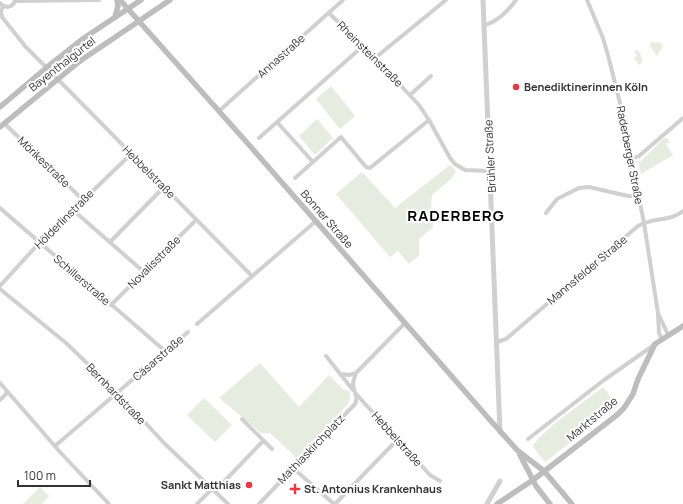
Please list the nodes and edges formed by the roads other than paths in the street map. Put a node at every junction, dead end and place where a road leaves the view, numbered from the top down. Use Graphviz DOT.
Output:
graph roads {
  1 [pos="99,0"];
  2 [pos="119,0"];
  3 [pos="141,0"];
  4 [pos="170,0"];
  5 [pos="343,0"];
  6 [pos="446,0"];
  7 [pos="483,0"];
  8 [pos="516,0"];
  9 [pos="586,0"];
  10 [pos="15,1"];
  11 [pos="92,1"];
  12 [pos="1,5"];
  13 [pos="128,8"];
  14 [pos="329,13"];
  15 [pos="115,17"];
  16 [pos="139,20"];
  17 [pos="484,25"];
  18 [pos="363,46"];
  19 [pos="70,49"];
  20 [pos="375,58"];
  21 [pos="80,61"];
  22 [pos="46,68"];
  23 [pos="431,76"];
  24 [pos="58,79"];
  25 [pos="410,95"];
  26 [pos="0,108"];
  27 [pos="219,111"];
  28 [pos="683,118"];
  29 [pos="429,120"];
  30 [pos="277,122"];
  31 [pos="2,125"];
  32 [pos="259,138"];
  33 [pos="131,154"];
  34 [pos="631,159"];
  35 [pos="313,162"];
  36 [pos="490,171"];
  37 [pos="295,178"];
  38 [pos="164,187"];
  39 [pos="638,196"];
  40 [pos="84,200"];
  41 [pos="0,208"];
  42 [pos="73,210"];
  43 [pos="683,211"];
  44 [pos="546,213"];
  45 [pos="196,220"];
  46 [pos="316,221"];
  47 [pos="644,223"];
  48 [pos="40,242"];
  49 [pos="110,242"];
  50 [pos="144,272"];
  51 [pos="252,276"];
  52 [pos="0,287"];
  53 [pos="110,305"];
  54 [pos="658,313"];
  55 [pos="405,323"];
  56 [pos="197,324"];
  57 [pos="683,326"];
  58 [pos="188,332"];
  59 [pos="668,335"];
  60 [pos="662,339"];
  61 [pos="497,342"];
  62 [pos="655,344"];
  63 [pos="166,351"];
  64 [pos="326,356"];
  65 [pos="356,373"];
  66 [pos="340,374"];
  67 [pos="0,383"];
  68 [pos="8,392"];
  69 [pos="118,393"];
  70 [pos="356,393"];
  71 [pos="0,400"];
  72 [pos="242,419"];
  73 [pos="500,432"];
  74 [pos="528,439"];
  75 [pos="397,440"];
  76 [pos="263,441"];
  77 [pos="55,446"];
  78 [pos="272,449"];
  79 [pos="518,451"];
  80 [pos="293,468"];
  81 [pos="544,471"];
  82 [pos="535,478"];
  83 [pos="440,481"];
  84 [pos="500,482"];
  85 [pos="214,490"];
  86 [pos="109,504"];
  87 [pos="197,504"];
  88 [pos="228,504"];
  89 [pos="259,504"];
  90 [pos="335,504"];
  91 [pos="487,504"];
  92 [pos="497,504"];
  93 [pos="550,504"];
  94 [pos="572,504"];
  1 -- 11 [label="street"];
  2 -- 13 [label="main road, Bonner Straße"];
  2 -- 15 [label="main road"];
  3 -- 13 [label="main road, Bayenthalgürtel"];
  4 -- 16 [label="main road, Bayenthalgürtel"];
  5 -- 14 [label="street, Annastraße"];
  6 -- 20 [label="street"];
  7 -- 17 [label="street, Brühler Straße"];
  8 -- 17 [label="street"];
  9 -- 34 [label="street, Raderberger Straße"];
  10 -- 11 [label="street"];
  10 -- 12 [label="street"];
  12 -- 22 [label="street, Hebbelstraße"];
  13 -- 15 [label="main road, Bayenthalgürtel"];
  13 -- 16 [label="main road, Bonner Straße"];
  14 -- 18 [label="street, Rheinsteinstraße"];
  14 -- 27 [label="street, Annastraße"];
  15 -- 19 [label="main road, Bayenthalgürtel"];
  16 -- 21 [label="main road, Bayenthalgürtel"];
  16 -- 27 [label="main road, Bonner Straße"];
  17 -- 36 [label="street, Brühler Straße"];
  18 -- 20 [label="street, Rheinsteinstraße"];
  18 -- 30 [label="street"];
  19 -- 21 [label="main road"];
  19 -- 22 [label="main road, Bayenthalgürtel"];
  20 -- 25 [label="street, Rheinsteinstraße"];
  21 -- 24 [label="main road, Bayenthalgürtel"];
  22 -- 24 [label="street, Hebbelstraße"];
  22 -- 26 [label="main road, Bayenthalgürtel"];
  23 -- 25 [label="street, Rheinsteinstraße"];
  24 -- 31 [label="main road, Bayenthalgürtel"];
  24 -- 33 [label="street, Hebbelstraße"];
  25 -- 29 [label="street, Rheinsteinstraße"];
  27 -- 46 [label="main road, Bonner Straße"];
  28 -- 34 [label="street"];
  29 -- 35 [label="street, Bonner Straße"];
  29 -- 36 [label="street, Rheinsteinstraße"];
  30 -- 32 [label="street"];
  30 -- 35 [label="street"];
  31 -- 40 [label="street, Mörikestraße"];
  33 -- 38 [label="street, Hebbelstraße"];
  33 -- 40 [label="street, Hölderlinstraße"];
  34 -- 39 [label="street, Raderberger Straße"];
  35 -- 37 [label="street, Bonner Straße"];
  36 -- 61 [label="street, Brühler Straße"];
  38 -- 45 [label="street, Hebbelstraße"];
  38 -- 49 [label="street"];
  39 -- 44 [label="street"];
  39 -- 47 [label="street, Raderberger Straße"];
  40 -- 42 [label="street, Hölderlinstraße"];
  41 -- 48 [label="street, Schillerstraße"];
  42 -- 48 [label="street, Hölderlinstraße"];
  42 -- 49 [label="street"];
  43 -- 47 [label="street, Mannsfelder Straße"];
  45 -- 50 [label="street, Novalisstraße"];
  45 -- 51 [label="street, Hebbelstraße"];
  46 -- 51 [label="street"];
  46 -- 55 [label="main road, Bonner Straße"];
  47 -- 54 [label="street, Raderberger Straße"];
  47 -- 61 [label="street, Mannsfelder Straße"];
  48 -- 52 [label="street, Hölderlinstraße"];
  48 -- 53 [label="street, Schillerstraße"];
  49 -- 50 [label="street"];
  50 -- 53 [label="street, Novalisstraße"];
  51 -- 56 [label="street"];
  52 -- 69 [label="street, Bernhardstraße"];
  53 -- 63 [label="street, Schillerstraße"];
  54 -- 59 [label="street, Raderberger Straße"];
  54 -- 60 [label="street, Raderberger Straße"];
  55 -- 65 [label="street"];
  55 -- 73 [label="main road, Bonner Straße"];
  57 -- 59 [label="main road, Marktstraße"];
  58 -- 63 [label="street, Cäsarstraße"];
  59 -- 60 [label="main road, Marktstraße"];
  60 -- 62 [label="main road, Marktstraße"];
  61 -- 73 [label="street, Brühler Straße"];
  62 -- 74 [label="street, Marktstraße"];
  62 -- 81 [label="main road, Marktstraße"];
  63 -- 69 [label="street, Cäsarstraße"];
  64 -- 66 [label="street"];
  65 -- 66 [label="street"];
  65 -- 70 [label="street, Mathiaskirchplatz"];
  66 -- 70 [label="street"];
  67 -- 68 [label="street"];
  68 -- 71 [label="street"];
  68 -- 77 [label="street"];
  69 -- 77 [label="street, Cäsarstraße"];
  69 -- 85 [label="street, Bernhardstraße"];
  70 -- 75 [label="street, Hebbelstraße"];
  70 -- 80 [label="street, Mathiaskirchplatz"];
  72 -- 76 [label="street"];
  73 -- 79 [label="main road, Bonner Straße"];
  75 -- 83 [label="street, Hebbelstraße"];
  75 -- 90 [label="street"];
  76 -- 78 [label="street"];
  76 -- 85 [label="street"];
  77 -- 86 [label="street"];
  79 -- 81 [label="main road, Bonner Straße"];
  79 -- 82 [label="main road, Bonner Straße"];
  80 -- 89 [label="street, Mathiaskirchplatz"];
  80 -- 90 [label="street"];
  81 -- 82 [label="main road, Marktstraße"];
  81 -- 94 [label="main road, Bonner Straße"];
  82 -- 92 [label="main road, Marktstraße"];
  82 -- 93 [label="main road, Bonner Straße"];
  84 -- 91 [label="street"];
  85 -- 87 [label="street"];
  85 -- 88 [label="street, Bernhardstraße"];
}
